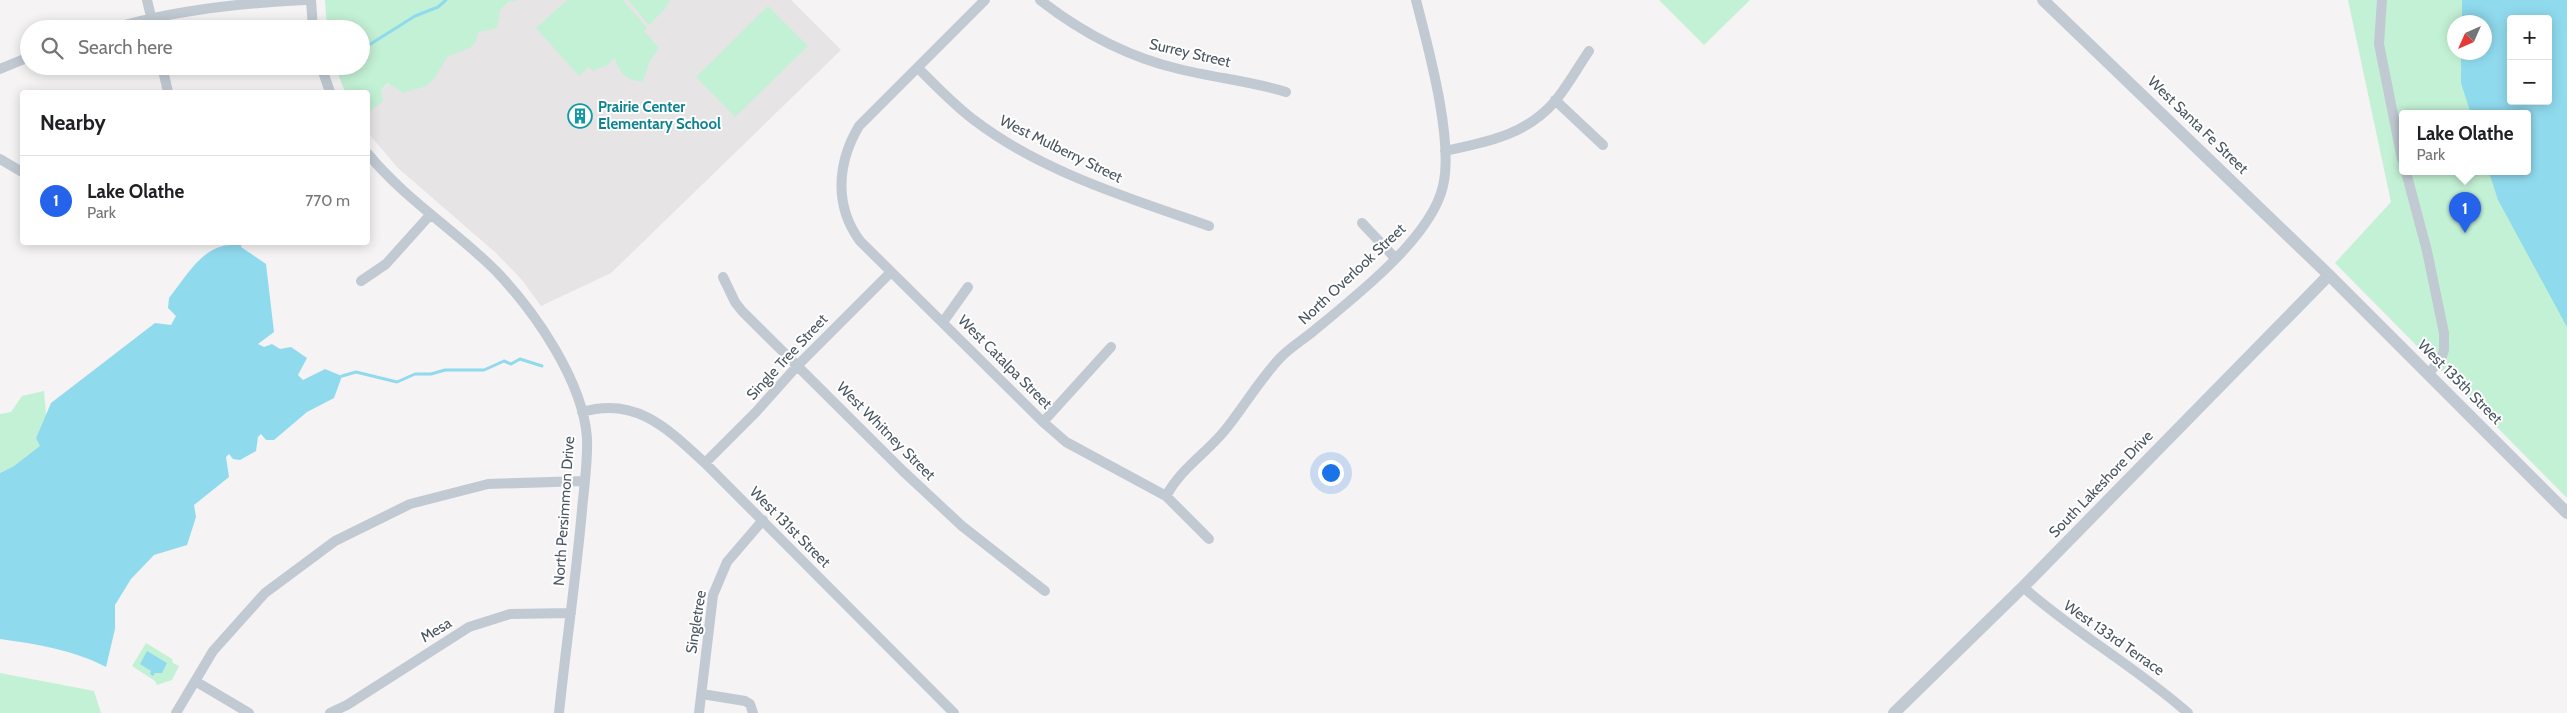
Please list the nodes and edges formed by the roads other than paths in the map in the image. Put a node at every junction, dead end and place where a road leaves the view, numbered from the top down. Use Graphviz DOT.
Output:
graph roads {
  1 [pos="146,0"];
  2 [pos="305,0"];
  3 [pos="311,0"];
  4 [pos="986,0"];
  5 [pos="1040,0"];
  6 [pos="1416,0"];
  7 [pos="2043,0"];
  8 [pos="2382,0"];
  9 [pos="152,20"];
  10 [pos="169,20"];
  11 [pos="312,20"];
  12 [pos="1588,51"];
  13 [pos="20,59"];
  14 [pos="1,65"];
  15 [pos="918,68"];
  16 [pos="164,75"];
  17 [pos="324,75"];
  18 [pos="168,90"];
  19 [pos="329,90"];
  20 [pos="1286,92"];
  21 [pos="1555,100"];
  22 [pos="2399,144"];
  23 [pos="1603,145"];
  24 [pos="1445,151"];
  25 [pos="370,156"];
  26 [pos="0,159"];
  27 [pos="20,171"];
  28 [pos="2407,175"];
  29 [pos="430,215"];
  30 [pos="1362,223"];
  31 [pos="1209,226"];
  32 [pos="1395,258"];
  33 [pos="891,272"];
  34 [pos="2329,274"];
  35 [pos="723,277"];
  36 [pos="361,280"];
  37 [pos="968,287"];
  38 [pos="943,322"];
  39 [pos="1111,348"];
  40 [pos="798,365"];
  41 [pos="2428,374"];
  42 [pos="582,412"];
  43 [pos="1043,422"];
  44 [pos="705,463"];
  45 [pos="584,482"];
  46 [pos="1166,496"];
  47 [pos="2567,513"];
  48 [pos="763,520"];
  49 [pos="1209,539"];
  50 [pos="2023,587"];
  51 [pos="1045,591"];
  52 [pos="571,613"];
  53 [pos="195,680"];
  54 [pos="702,694"];
  55 [pos="948,711"];
  56 [pos="176,713"];
  57 [pos="249,713"];
  58 [pos="330,713"];
  59 [pos="559,713"];
  60 [pos="699,713"];
  61 [pos="753,713"];
  62 [pos="1894,713"];
  63 [pos="2188,713"];
  1 -- 9 [label="street"];
  2 -- 10 [label="street"];
  3 -- 11 [label="street"];
  4 -- 15 [label="street, West Catalpa Street"];
  5 -- 20 [label="street, Surrey Street"];
  6 -- 24 [label="street, North Overlook Street"];
  7 -- 34 [label="street, West Santa Fe Street"];
  8 -- 22 [label="street"];
  12 -- 21 [label="street"];
  13 -- 14 [label="street"];
  15 -- 31 [label="street, West Mulberry Street"];
  15 -- 33 [label="street, West Catalpa Street"];
  16 -- 18 [label="street"];
  17 -- 19 [label="street"];
  21 -- 23 [label="street"];
  21 -- 24 [label="street"];
  24 -- 32 [label="street, North Overlook Street"];
  25 -- 29 [label="street, North Persimmon Drive"];
  26 -- 27 [label="street"];
  28 -- 41 [label="street"];
  29 -- 36 [label="street"];
  29 -- 42 [label="street, North Persimmon Drive"];
  30 -- 32 [label="street"];
  32 -- 46 [label="street, North Overlook Street"];
  33 -- 38 [label="street, West Catalpa Street"];
  33 -- 40 [label="street, Single Tree Street"];
  34 -- 41 [label="street, West 135th Street"];
  34 -- 50 [label="street, South Lakeshore Drive"];
  35 -- 40 [label="street, West Whitney Street"];
  37 -- 38 [label="street"];
  38 -- 43 [label="street, West Catalpa Street"];
  39 -- 43 [label="street"];
  40 -- 44 [label="street, Single Tree Street"];
  40 -- 51 [label="street, West Whitney Street"];
  41 -- 47 [label="street, West 135th Street"];
  42 -- 44 [label="street, West 131st Street"];
  42 -- 45 [label="street, North Persimmon Drive"];
  43 -- 46 [label="street, West Catalpa Street"];
  44 -- 48 [label="street, West 131st Street"];
  45 -- 52 [label="street, North Persimmon Drive"];
  45 -- 53 [label="street"];
  46 -- 49 [label="street, West Catalpa Street"];
  48 -- 54 [label="street, Singletree"];
  48 -- 55 [label="street, West 131st Street"];
  50 -- 62 [label="street, South Lakeshore Drive"];
  50 -- 63 [label="street, West 133rd Terrace"];
  52 -- 58 [label="street, Mesa"];
  52 -- 59 [label="street, North Persimmon Drive"];
  53 -- 56 [label="street"];
  53 -- 57 [label="street"];
  54 -- 60 [label="street, Singletree"];
  54 -- 61 [label="street"];
}
